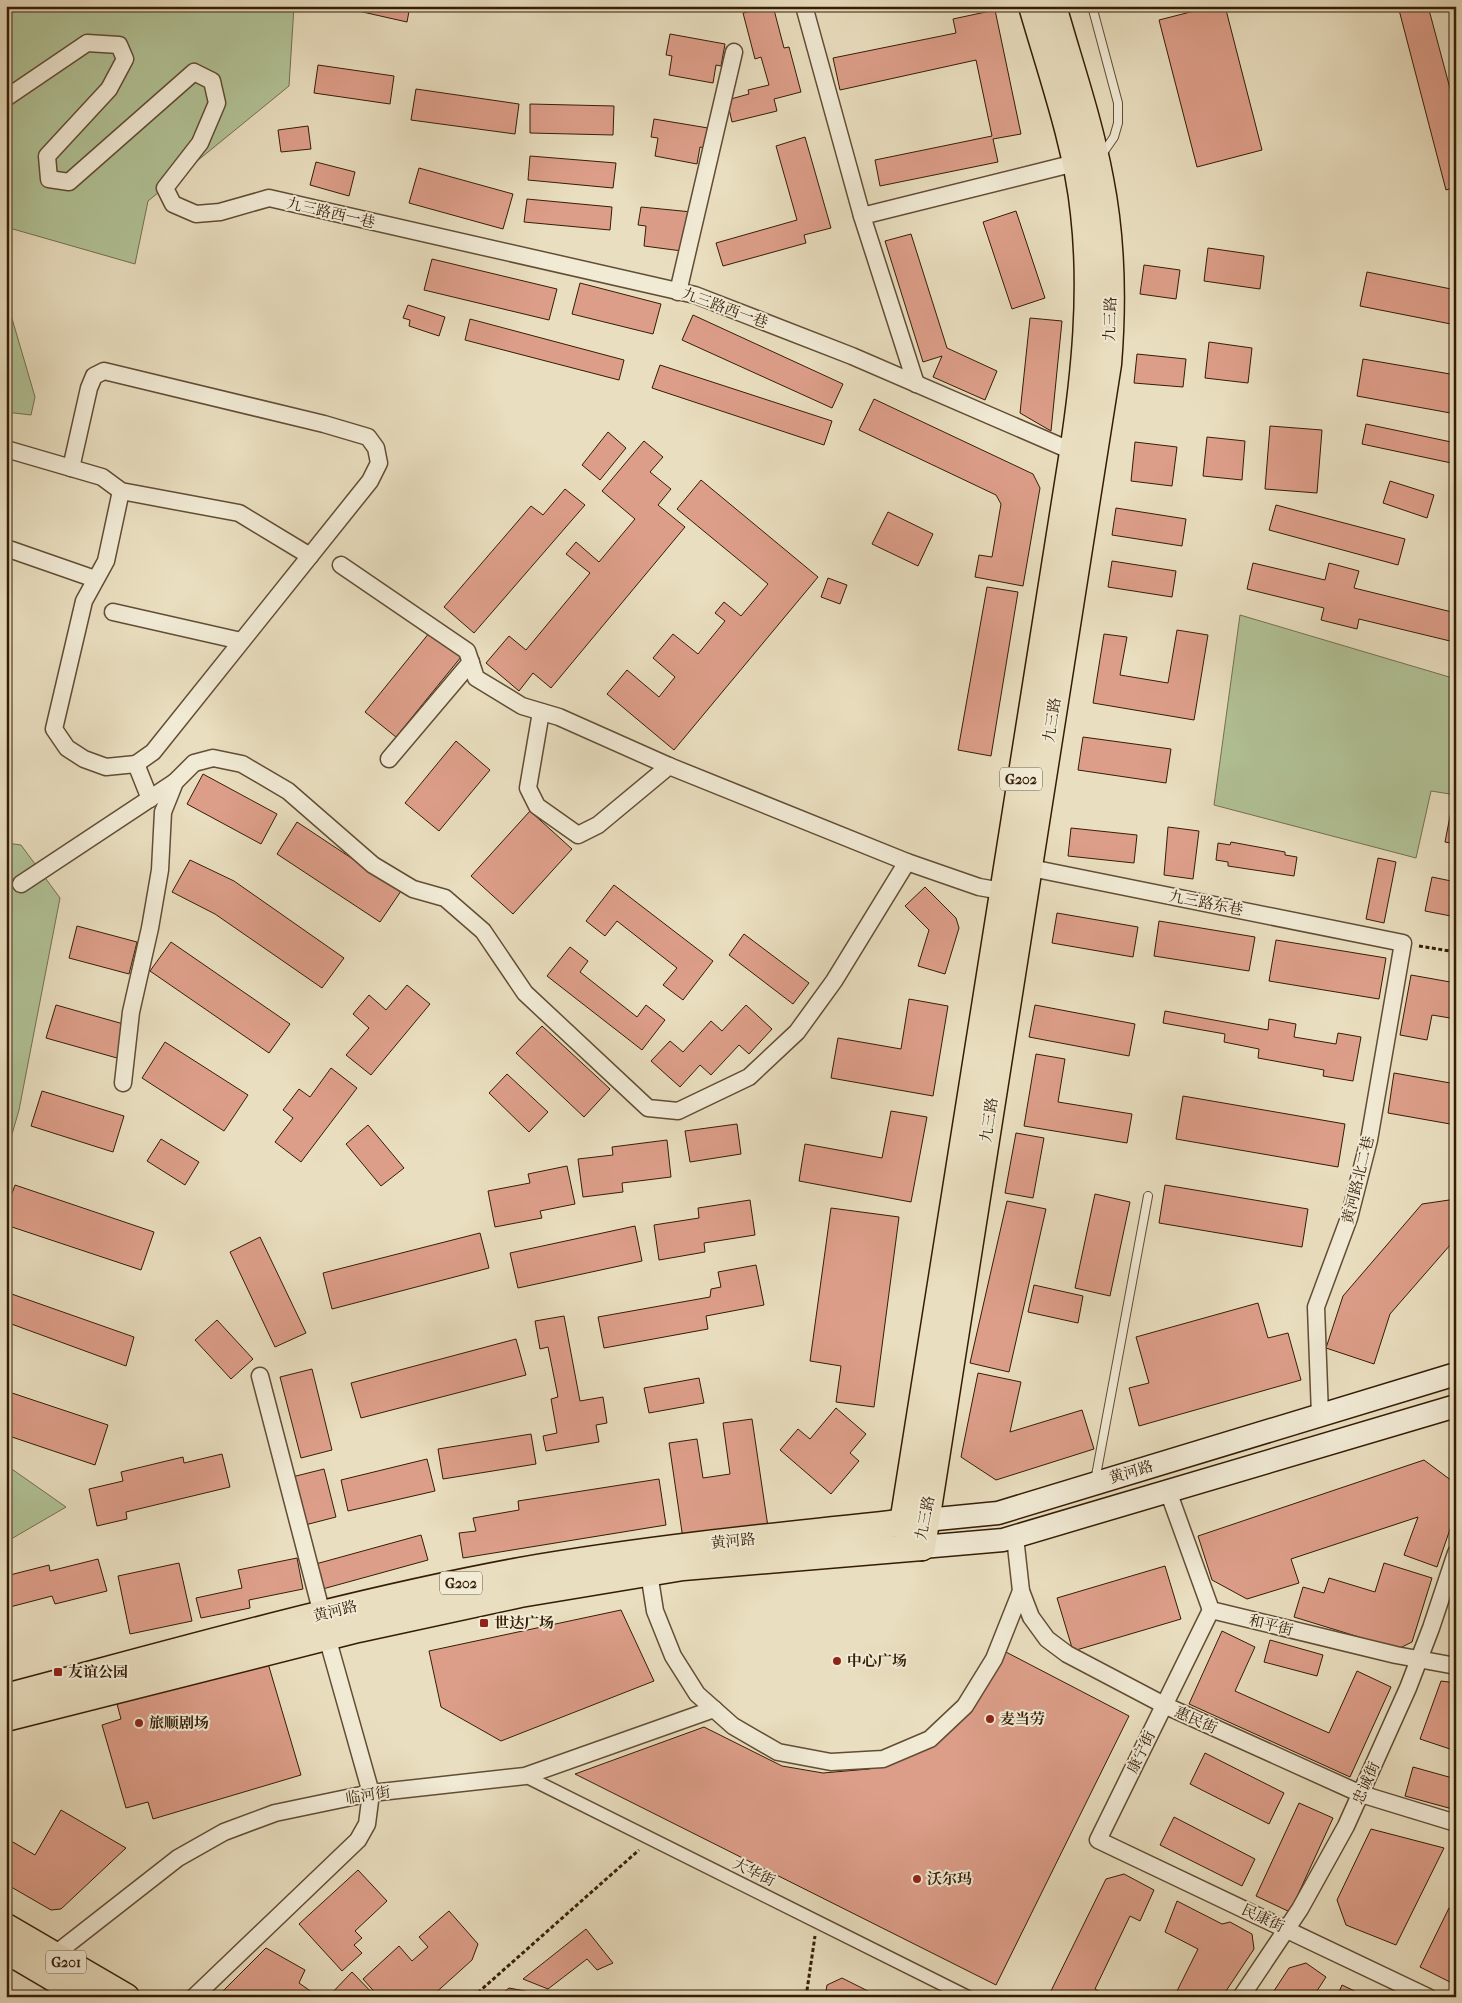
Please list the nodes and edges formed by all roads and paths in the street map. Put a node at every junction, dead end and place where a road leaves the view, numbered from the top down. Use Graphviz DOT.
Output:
graph roads {
  1 [pos="804,6"];
  2 [pos="1032,6"];
  3 [pos="1053,6"];
  4 [pos="1092,6"];
  5 [pos="734,52"];
  6 [pos="6,98"];
  7 [pos="1085,160"];
  8 [pos="862,216"];
  9 [pos="678,292"];
  10 [pos="916,384"];
  11 [pos="6,449"];
  12 [pos="1083,456"];
  13 [pos="71,468"];
  14 [pos="121,491"];
  15 [pos="6,548"];
  16 [pos="310,556"];
  17 [pos="341,565"];
  18 [pos="95,579"];
  19 [pos="114,612"];
  20 [pos="241,641"];
  21 [pos="471,662"];
  22 [pos="541,712"];
  23 [pos="389,759"];
  24 [pos="136,764"];
  25 [pos="669,766"];
  26 [pos="175,782"];
  27 [pos="150,799"];
  28 [pos="907,862"];
  29 [pos="1018,865"];
  30 [pos="21,884"];
  31 [pos="1014,893"];
  32 [pos="1403,943"];
  33 [pos="1456,952"];
  34 [pos="123,1083"];
  35 [pos="1148,1196"];
  36 [pos="1456,1374"];
  37 [pos="260,1376"];
  38 [pos="1456,1406"];
  39 [pos="1320,1415"];
  40 [pos="1094,1483"];
  41 [pos="1168,1491"];
  42 [pos="914,1522"];
  43 [pos="1015,1537"];
  44 [pos="922,1547"];
  45 [pos="1456,1553"];
  46 [pos="649,1573"];
  47 [pos="1021,1591"];
  48 [pos="1211,1610"];
  49 [pos="324,1626"];
  50 [pos="1419,1660"];
  51 [pos="1456,1666"];
  52 [pos="6,1697"];
  53 [pos="1164,1705"];
  54 [pos="714,1709"];
  55 [pos="6,1718"];
  56 [pos="525,1776"];
  57 [pos="371,1793"];
  58 [pos="1361,1794"];
  59 [pos="1456,1823"];
  60 [pos="651,1839"];
  61 [pos="1098,1840"];
  62 [pos="817,1922"];
  63 [pos="6,1927"];
  64 [pos="1286,1930"];
  65 [pos="6,1950"];
  66 [pos="54,1955"];
  67 [pos="86,1997"];
  68 [pos="126,1997"];
  69 [pos="194,1997"];
  70 [pos="472,1997"];
  71 [pos="806,1997"];
  72 [pos="968,1997"];
  73 [pos="1241,1997"];
  74 [pos="1428,1997"];
  1 -- 8 [label="street"];
  2 -- 7 [label="highway, 九三路 / G202"];
  3 -- 7 [label="highway, 九三路 / G202"];
  4 -- 7 [label="lane"];
  5 -- 9 [label="street"];
  6 -- 9 [label="street, 九三路西一巷"];
  7 -- 8 [label="street"];
  7 -- 12 [label="highway, 九三路 / G202"];
  8 -- 10 [label="street"];
  9 -- 10 [label="street, 九三路西一巷"];
  10 -- 12 [label="street, 九三路西一巷"];
  11 -- 13 [label="street"];
  12 -- 29 [label="highway, 九三路 / G202"];
  13 -- 14 [label="street"];
  13 -- 16 [label="street"];
  14 -- 16 [label="street"];
  14 -- 18 [label="street"];
  15 -- 18 [label="street"];
  16 -- 20 [label="street"];
  17 -- 21 [label="street"];
  18 -- 24 [label="street"];
  19 -- 20 [label="street"];
  20 -- 24 [label="street"];
  21 -- 22 [label="street"];
  21 -- 23 [label="street"];
  22 -- 25 [label="street"];
  22 -- 25 [label="street"];
  24 -- 27 [label="street"];
  25 -- 28 [label="street"];
  26 -- 27 [label="street"];
  26 -- 28 [label="street"];
  26 -- 34 [label="street"];
  27 -- 30 [label="street"];
  28 -- 31 [label="street"];
  29 -- 31 [label="highway, 九三路 / G202"];
  29 -- 32 [label="street, 九三路东巷"];
  31 -- 42 [label="highway, 九三路 / G202"];
  32 -- 33 [label="path"];
  32 -- 39 [label="street, 黄河路北二巷"];
  35 -- 40 [label="lane"];
  36 -- 39 [label="main road, 黄河路"];
  37 -- 49 [label="street"];
  38 -- 41 [label="main road, 黄河路"];
  39 -- 40 [label="main road, 黄河路"];
  40 -- 42 [label="main road, 黄河路"];
  41 -- 43 [label="main road, 黄河路"];
  41 -- 48 [label="street"];
  42 -- 44 [label="highway, 九三路 / G202"];
  42 -- 49 [label="highway, 黄河路 / G202"];
  43 -- 44 [label="main road, 黄河路"];
  43 -- 47 [label="street, 惠民街"];
  44 -- 46 [label="highway, 黄河路 / G202"];
  45 -- 50 [label="street, 忠诚街"];
  46 -- 49 [label="highway, 黄河路 / G202"];
  46 -- 54 [label="street"];
  47 -- 53 [label="street, 惠民街"];
  47 -- 54 [label="street"];
  48 -- 50 [label="street, 和平街"];
  48 -- 53 [label="street, 康宁街"];
  49 -- 52 [label="highway, 黄河路 / G202"];
  49 -- 55 [label="highway, 黄河路 / G202"];
  49 -- 57 [label="street"];
  50 -- 51 [label="street, 和平街"];
  50 -- 58 [label="street, 忠诚街"];
  53 -- 58 [label="street, 惠民街"];
  53 -- 61 [label="street, 康宁街"];
  54 -- 56 [label="street, 临河街"];
  56 -- 57 [label="street, 临河街"];
  56 -- 60 [label="street, 大华街"];
  57 -- 66 [label="street, 临河街"];
  57 -- 69 [label="street"];
  58 -- 59 [label="street, 惠民街"];
  58 -- 64 [label="street, 忠诚街"];
  60 -- 62 [label="street, 大华街"];
  60 -- 70 [label="path"];
  61 -- 64 [label="street, 民康街"];
  62 -- 71 [label="path"];
  62 -- 72 [label="street, 大华街"];
  63 -- 66 [label="highway, G201"];
  64 -- 73 [label="street, 忠诚街"];
  64 -- 74 [label="street, 民康街"];
  65 -- 67 [label="highway, G201"];
  66 -- 68 [label="highway, G201"];
}
